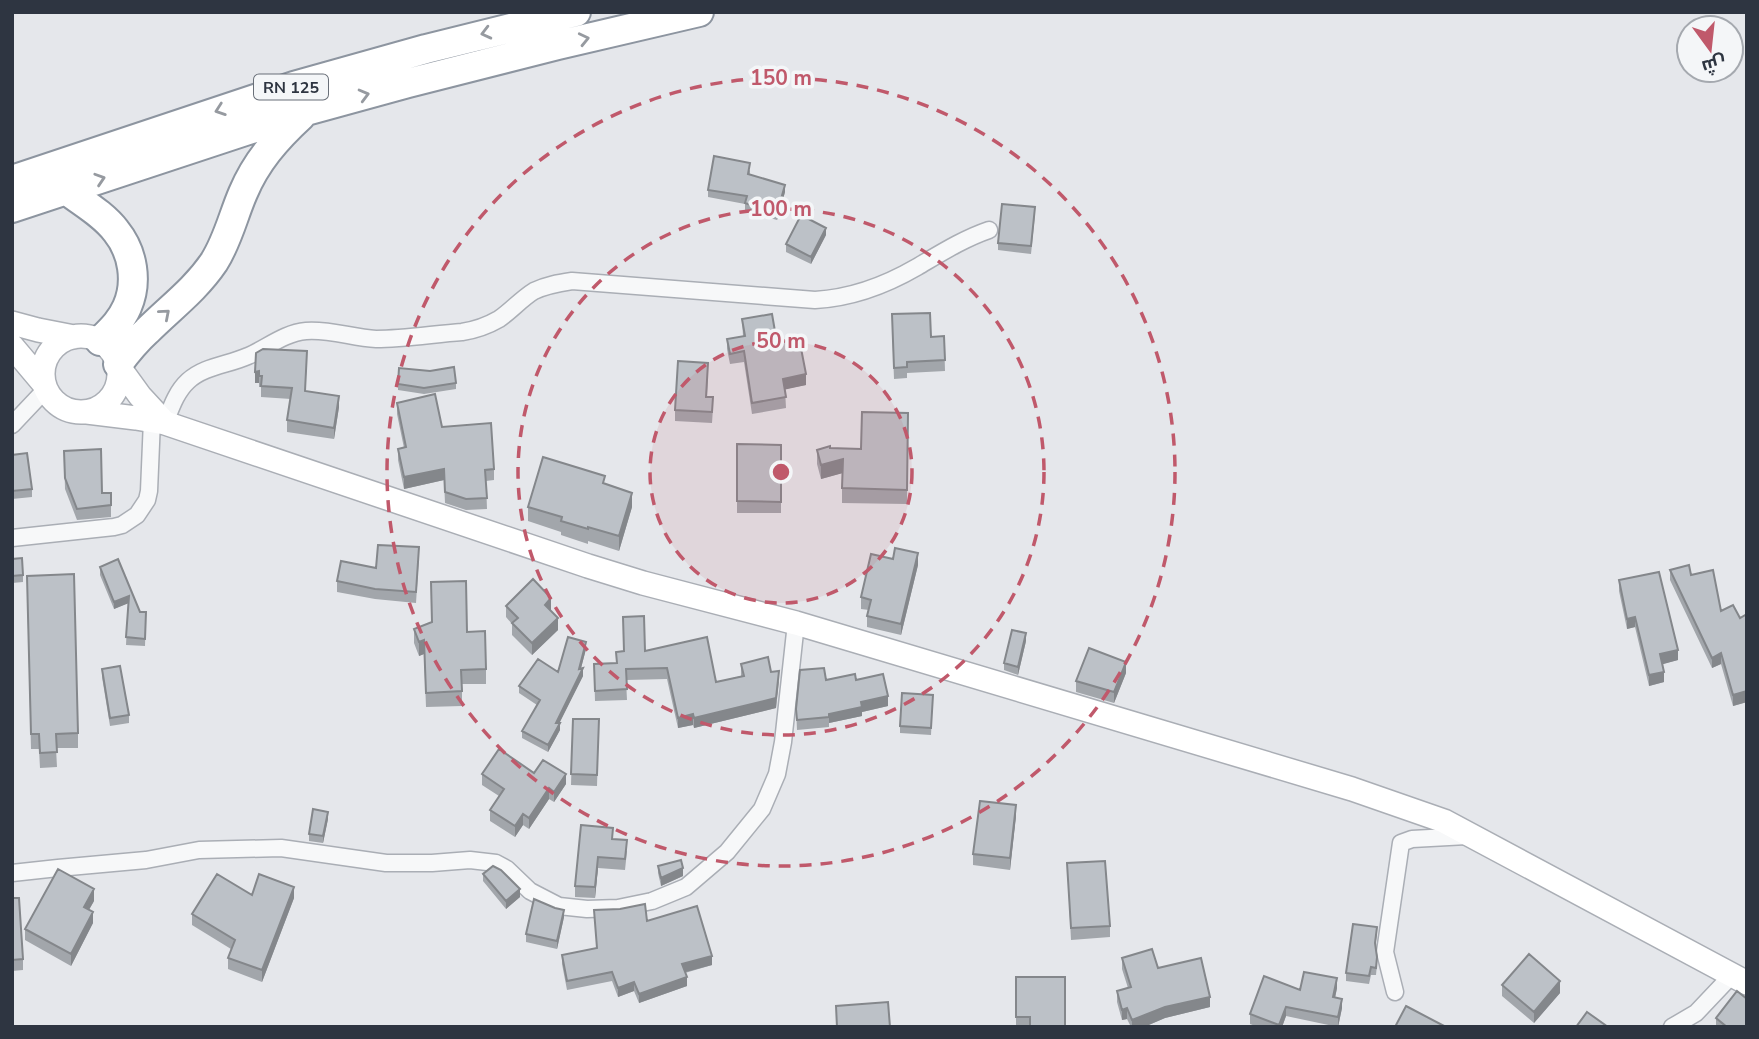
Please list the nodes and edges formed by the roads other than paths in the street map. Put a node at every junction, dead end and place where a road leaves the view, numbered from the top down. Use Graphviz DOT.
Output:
graph roads {
  1 [pos="576,12"];
  2 [pos="699,12"];
  3 [pos="306,111"];
  4 [pos="12,180"];
  5 [pos="66,190"];
  6 [pos="12,208"];
  7 [pos="989,230"];
  8 [pos="12,323"];
  9 [pos="87,339"];
  10 [pos="12,346"];
  11 [pos="119,365"];
  12 [pos="45,386"];
  13 [pos="87,412"];
  14 [pos="158,421"];
  15 [pos="12,425"];
  16 [pos="12,538"];
  17 [pos="796,624"];
  18 [pos="1471,835"];
  19 [pos="12,873"];
  20 [pos="1739,979"];
  21 [pos="1395,992"];
  22 [pos="1672,1027"];
  1 -- 4 [label="highway, RN 125, one-way"];
  3 -- 2 [label="highway, one-way"];
  5 -- 3 [label="highway, one-way"];
  11 -- 3 [label="highway, one-way"];
  5 -- 6 [label="highway"];
  5 -- 9 [label="highway"];
  7 -- 14 [label="street"];
  8 -- 9 [label="main road"];
  9 -- 11 [label="main road"];
  9 -- 12 [label="main road"];
  10 -- 12 [label="main road"];
  11 -- 13 [label="main road"];
  11 -- 14 [label="main road"];
  12 -- 13 [label="main road"];
  12 -- 15 [label="street"];
  13 -- 14 [label="main road"];
  14 -- 16 [label="street"];
  14 -- 17 [label="main road"];
  17 -- 18 [label="main road"];
  17 -- 19 [label="street"];
  18 -- 20 [label="main road"];
  18 -- 21 [label="street"];
  20 -- 22 [label="street"];
}
